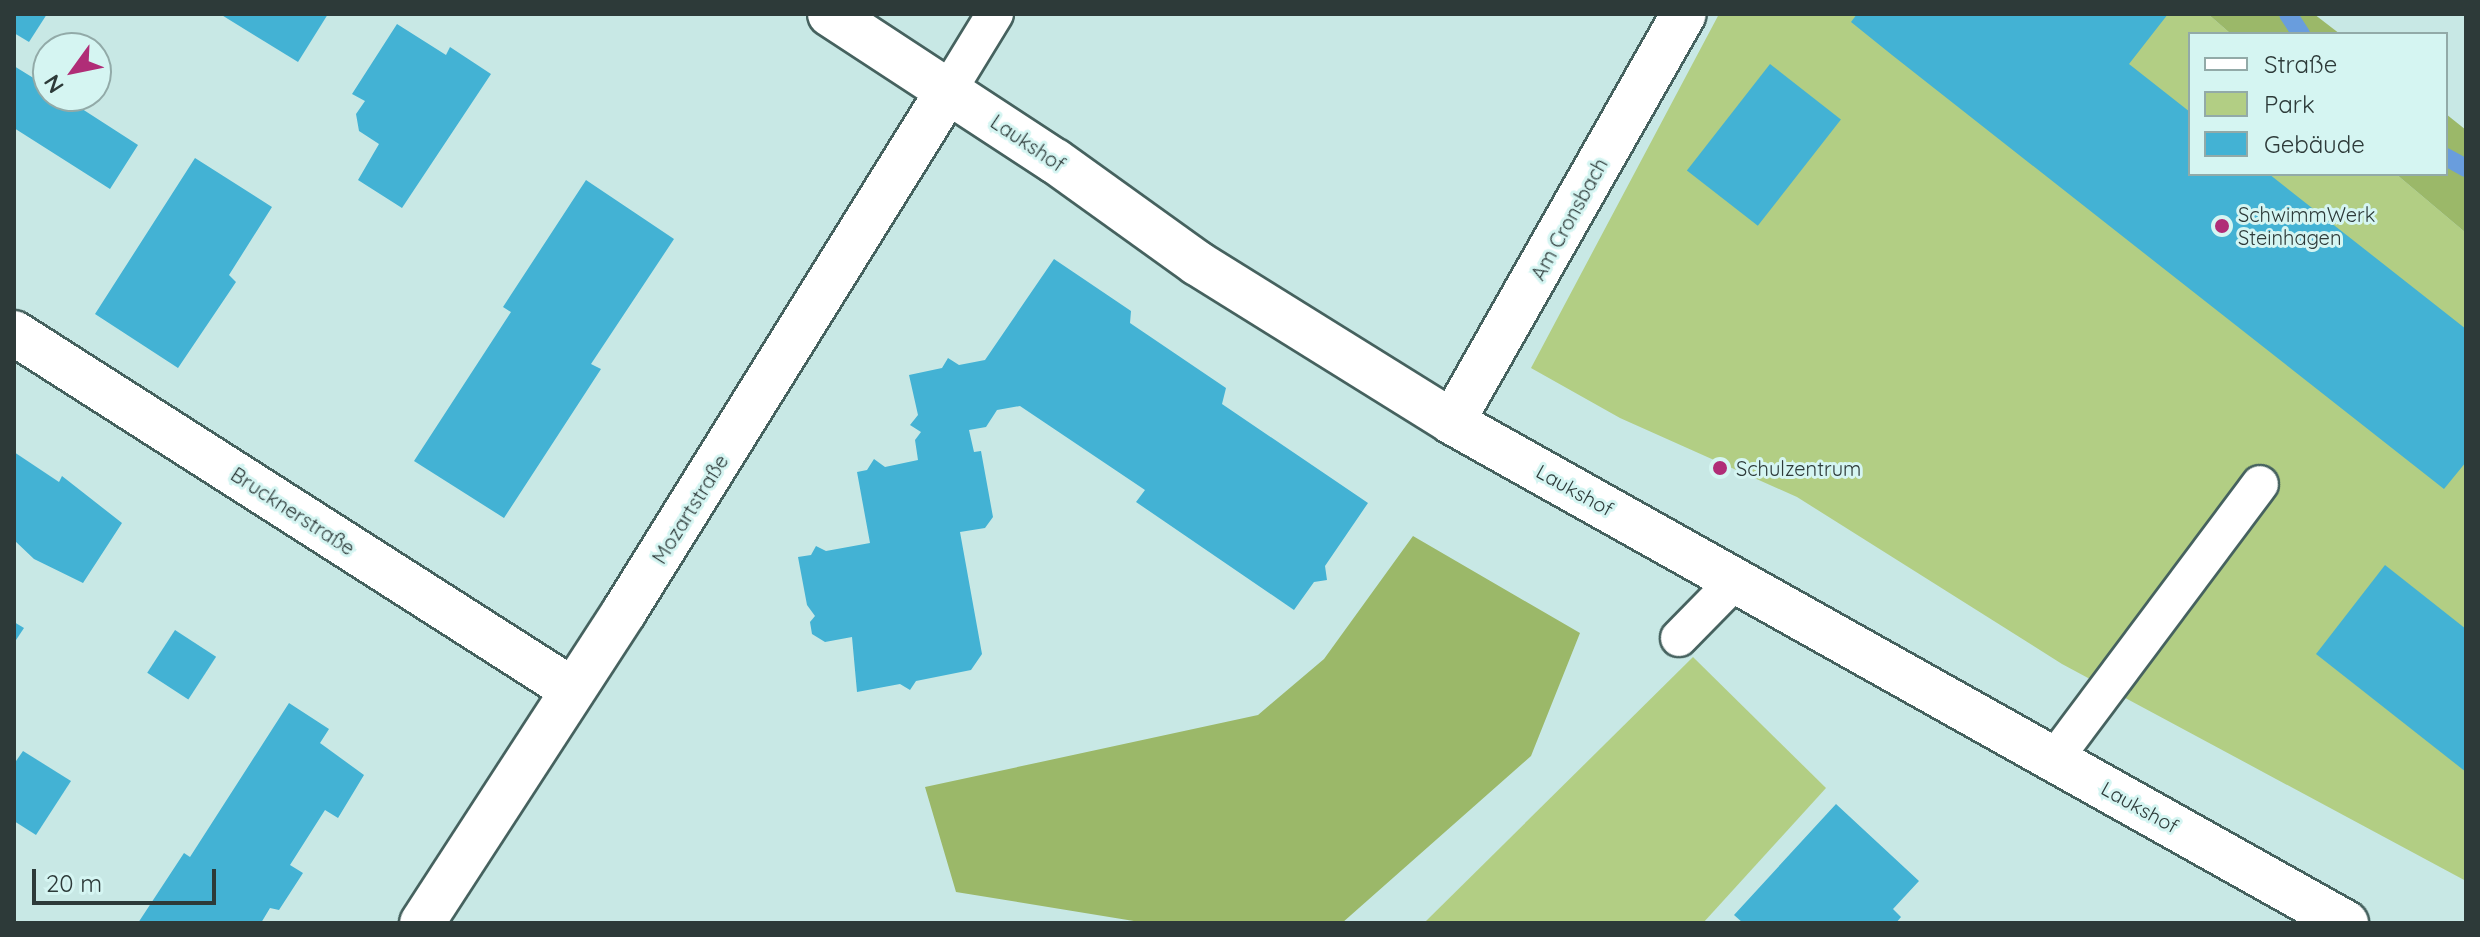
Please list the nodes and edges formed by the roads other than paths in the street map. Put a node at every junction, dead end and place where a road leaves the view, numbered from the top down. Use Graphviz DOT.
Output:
graph roads {
  1 [pos="830,14"];
  2 [pos="995,14"];
  3 [pos="1684,14"];
  4 [pos="949,89"];
  5 [pos="17,341"];
  6 [pos="1452,422"];
  7 [pos="2260,484"];
  8 [pos="1737,579"];
  9 [pos="1679,638"];
  10 [pos="571,689"];
  11 [pos="2055,758"];
  12 [pos="2322,917"];
  13 [pos="422,923"];
  1 -- 4 [label="street, Laukshof"];
  2 -- 4 [label="lane"];
  3 -- 6 [label="street, Am Cronsbach"];
  4 -- 6 [label="street, Laukshof"];
  4 -- 10 [label="street, Mozartstraße"];
  5 -- 10 [label="street, Brucknerstraße"];
  6 -- 8 [label="street, Laukshof"];
  7 -- 11 [label="lane"];
  8 -- 9 [label="lane"];
  8 -- 11 [label="street, Laukshof"];
  10 -- 13 [label="street, Mozartstraße"];
  11 -- 12 [label="street, Laukshof"];
}
